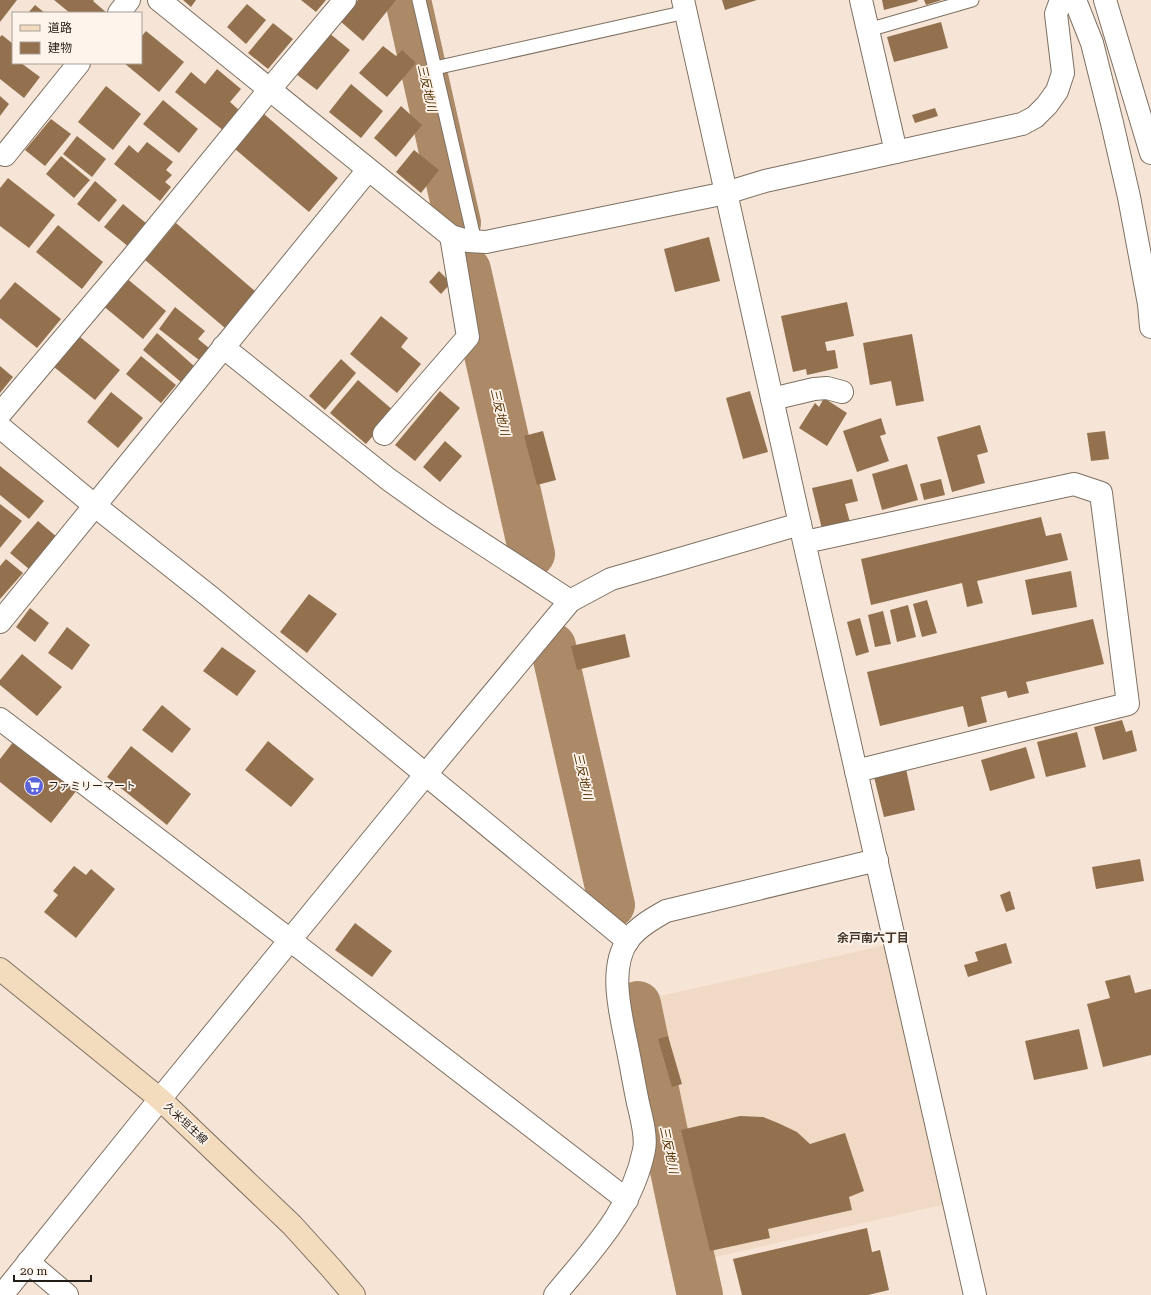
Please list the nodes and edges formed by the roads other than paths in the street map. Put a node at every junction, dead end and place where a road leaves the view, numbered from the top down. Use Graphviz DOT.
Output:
graph roads {
  1 [pos="129,0"];
  2 [pos="159,0"];
  3 [pos="346,0"];
  4 [pos="419,0"];
  5 [pos="861,0"];
  6 [pos="972,0"];
  7 [pos="1062,0"];
  8 [pos="1075,0"];
  9 [pos="1105,0"];
  10 [pos="685,6"];
  11 [pos="120,12"];
  12 [pos="868,30"];
  13 [pos="78,64"];
  14 [pos="435,68"];
  15 [pos="270,89"];
  16 [pos="896,152"];
  17 [pos="1151,153"];
  18 [pos="6,155"];
  19 [pos="368,170"];
  20 [pos="726,192"];
  21 [pos="451,236"];
  22 [pos="475,242"];
  23 [pos="1151,327"];
  24 [pos="223,347"];
  25 [pos="842,392"];
  26 [pos="772,399"];
  27 [pos="0,414"];
  28 [pos="0,428"];
  29 [pos="384,434"];
  30 [pos="94,505"];
  31 [pos="803,533"];
  32 [pos="570,601"];
  33 [pos="0,622"];
  34 [pos="0,719"];
  35 [pos="856,770"];
  36 [pos="426,774"];
  37 [pos="876,860"];
  38 [pos="290,940"];
  39 [pos="628,941"];
  40 [pos="0,969"];
  41 [pos="160,1099"];
  42 [pos="627,1200"];
  43 [pos="28,1262"];
  44 [pos="2,1295"];
  45 [pos="67,1295"];
  46 [pos="354,1295"];
  47 [pos="555,1295"];
  48 [pos="976,1295"];
  1 -- 11 [label="street"];
  2 -- 15 [label="street"];
  3 -- 15 [label="street"];
  4 -- 14 [label="lane"];
  5 -- 12 [label="street"];
  6 -- 12 [label="lane"];
  7 -- 16 [label="street"];
  8 -- 23 [label="street"];
  9 -- 17 [label="street"];
  10 -- 14 [label="lane"];
  10 -- 20 [label="street"];
  12 -- 16 [label="street"];
  13 -- 18 [label="street"];
  14 -- 22 [label="lane"];
  15 -- 19 [label="street"];
  15 -- 27 [label="street"];
  16 -- 20 [label="street"];
  19 -- 21 [label="street"];
  19 -- 24 [label="street"];
  20 -- 22 [label="street"];
  20 -- 26 [label="street"];
  21 -- 22 [label="street"];
  21 -- 29 [label="street"];
  24 -- 30 [label="street"];
  24 -- 32 [label="street"];
  25 -- 26 [label="street"];
  26 -- 31 [label="street"];
  28 -- 30 [label="street"];
  30 -- 33 [label="street"];
  30 -- 36 [label="street"];
  31 -- 32 [label="street"];
  31 -- 35 [label="street"];
  31 -- 35 [label="street"];
  32 -- 36 [label="street"];
  34 -- 38 [label="street"];
  35 -- 37 [label="street"];
  36 -- 38 [label="street"];
  36 -- 39 [label="street"];
  37 -- 39 [label="street"];
  37 -- 48 [label="street"];
  38 -- 41 [label="street"];
  38 -- 42 [label="street"];
  39 -- 42 [label="street"];
  40 -- 41 [label="main road, 久米垣生線"];
  41 -- 43 [label="street"];
  41 -- 46 [label="main road, 久米垣生線"];
  42 -- 47 [label="street"];
  43 -- 44 [label="street"];
  43 -- 45 [label="street"];
}
